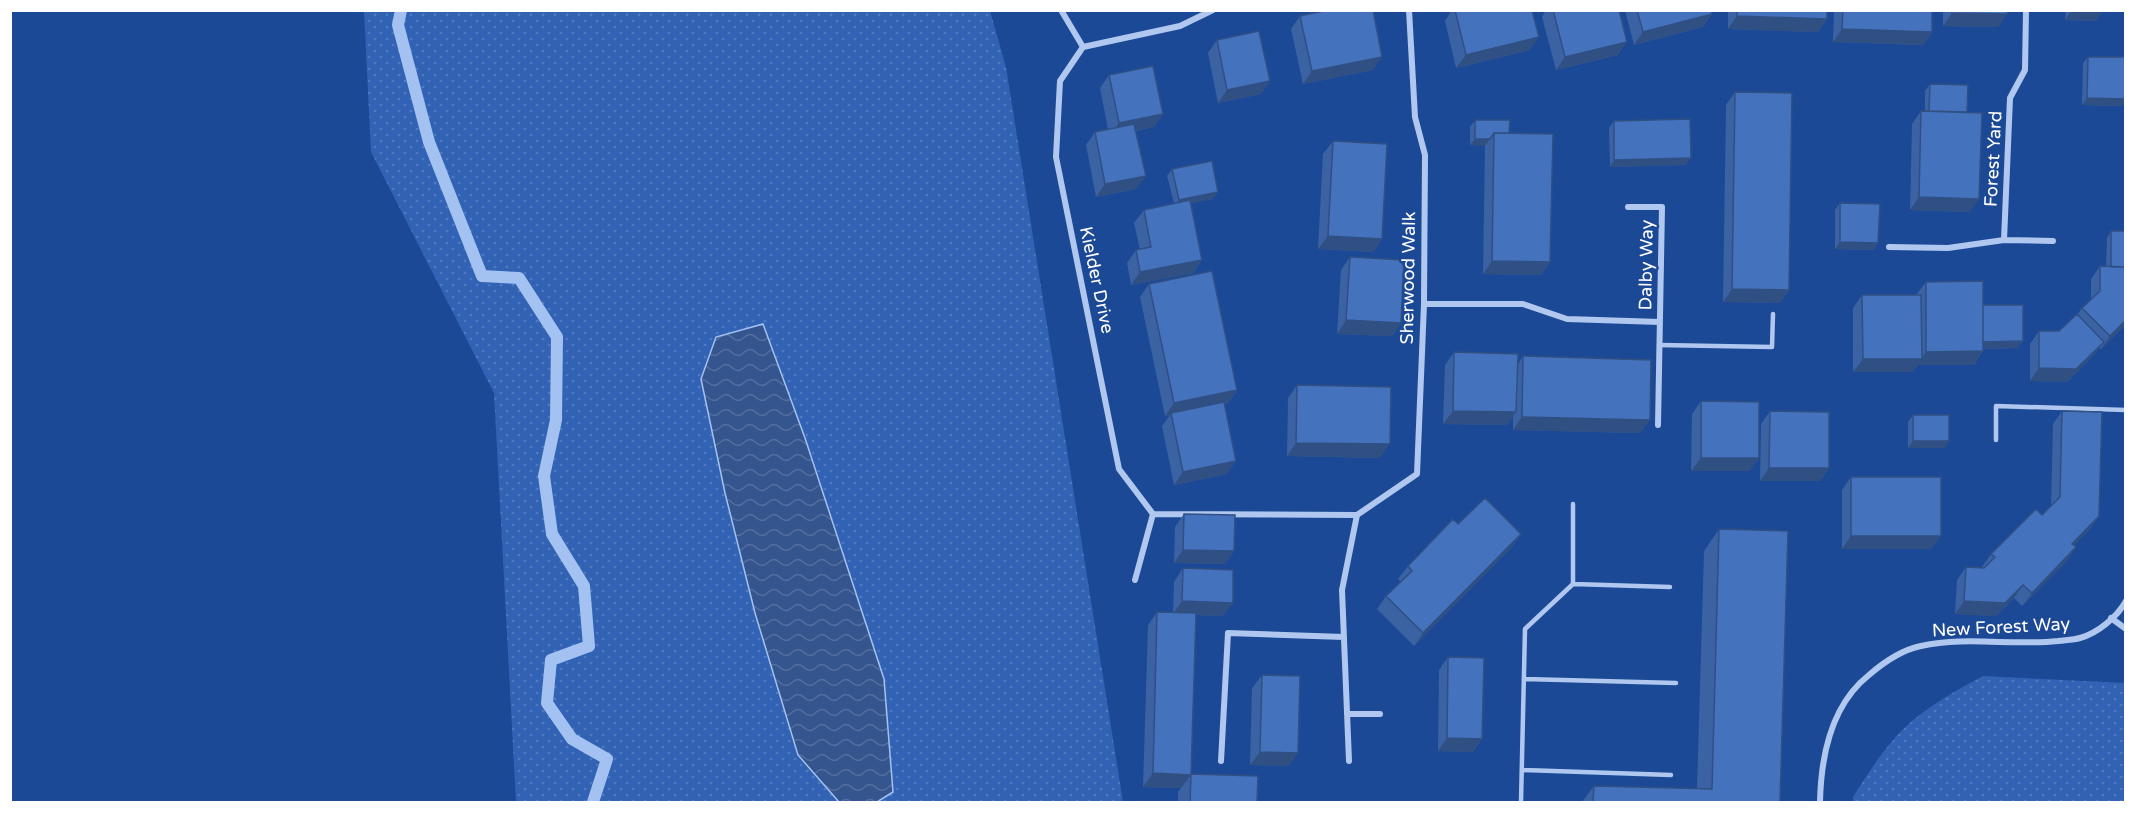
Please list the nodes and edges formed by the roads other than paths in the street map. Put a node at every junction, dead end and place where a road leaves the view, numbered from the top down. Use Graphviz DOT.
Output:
graph roads {
  1 [pos="1061,10"];
  2 [pos="1213,10"];
  3 [pos="1409,10"];
  4 [pos="2026,10"];
  5 [pos="1083,47"];
  6 [pos="1628,207"];
  7 [pos="2004,240"];
  8 [pos="2053,241"];
  9 [pos="1889,247"];
  10 [pos="1424,304"];
  11 [pos="1773,315"];
  12 [pos="1660,322"];
  13 [pos="1659,345"];
  14 [pos="2126,411"];
  15 [pos="1658,425"];
  16 [pos="1996,440"];
  17 [pos="1574,504"];
  18 [pos="1153,514"];
  19 [pos="1357,515"];
  20 [pos="1135,580"];
  21 [pos="1573,584"];
  22 [pos="1670,587"];
  23 [pos="2126,601"];
  24 [pos="2111,618"];
  25 [pos="2126,629"];
  26 [pos="1344,637"];
  27 [pos="1524,679"];
  28 [pos="1676,683"];
  29 [pos="1347,714"];
  30 [pos="1380,714"];
  31 [pos="1221,761"];
  32 [pos="1349,761"];
  33 [pos="1522,770"];
  34 [pos="1671,775"];
  35 [pos="1521,802"];
  36 [pos="1820,802"];
  1 -- 5 [label="street"];
  2 -- 5 [label="street"];
  3 -- 10 [label="street, Sherwood Walk"];
  4 -- 7 [label="street, Forest Yard"];
  5 -- 18 [label="street, Kielder Drive"];
  6 -- 12 [label="street, Dalby Way"];
  7 -- 8 [label="street"];
  7 -- 9 [label="street"];
  10 -- 12 [label="street, Dalby Way"];
  10 -- 19 [label="street, Sherwood Walk"];
  11 -- 13 [label="lane"];
  12 -- 13 [label="street, Dalby Way"];
  13 -- 15 [label="street, Dalby Way"];
  14 -- 16 [label="lane"];
  17 -- 21 [label="lane"];
  18 -- 19 [label="street"];
  18 -- 20 [label="street"];
  19 -- 26 [label="street"];
  21 -- 22 [label="lane"];
  21 -- 27 [label="lane"];
  23 -- 24 [label="street, New Forest Way"];
  24 -- 25 [label="street"];
  24 -- 36 [label="street, New Forest Way"];
  26 -- 29 [label="street"];
  26 -- 31 [label="street"];
  27 -- 28 [label="lane"];
  27 -- 33 [label="lane"];
  29 -- 30 [label="street"];
  29 -- 32 [label="street"];
  33 -- 34 [label="lane"];
  33 -- 35 [label="lane"];
}
